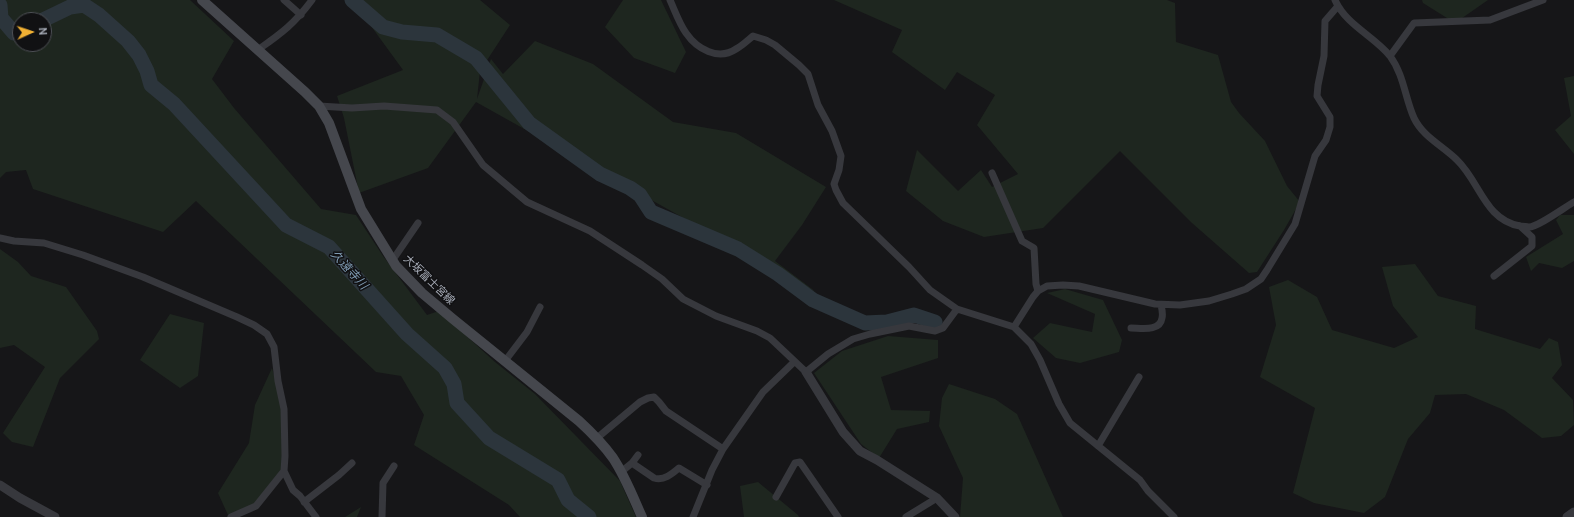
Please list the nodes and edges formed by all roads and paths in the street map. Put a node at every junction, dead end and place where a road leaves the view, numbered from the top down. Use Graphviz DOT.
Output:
graph roads {
  1 [pos="202,0"];
  2 [pos="284,0"];
  3 [pos="312,0"];
  4 [pos="670,0"];
  5 [pos="1543,0"];
  6 [pos="1337,3"];
  7 [pos="301,15"];
  8 [pos="259,49"];
  9 [pos="1390,56"];
  10 [pos="319,106"];
  11 [pos="992,172"];
  12 [pos="1574,202"];
  13 [pos="418,224"];
  14 [pos="1520,226"];
  15 [pos="0,238"];
  16 [pos="392,261"];
  17 [pos="1494,276"];
  18 [pos="1038,291"];
  19 [pos="1161,305"];
  20 [pos="540,307"];
  21 [pos="957,309"];
  22 [pos="1014,327"];
  23 [pos="1130,328"];
  24 [pos="505,361"];
  25 [pos="794,362"];
  26 [pos="806,372"];
  27 [pos="1139,377"];
  28 [pos="596,438"];
  29 [pos="1098,446"];
  30 [pos="723,449"];
  31 [pos="638,455"];
  32 [pos="352,463"];
  33 [pos="632,463"];
  34 [pos="394,466"];
  35 [pos="284,471"];
  36 [pos="621,472"];
  37 [pos="0,485"];
  38 [pos="706,485"];
  39 [pos="776,497"];
  40 [pos="937,498"];
  41 [pos="304,502"];
  42 [pos="1574,512"];
  43 [pos="55,517"];
  44 [pos="231,517"];
  45 [pos="316,517"];
  46 [pos="382,517"];
  47 [pos="642,517"];
  48 [pos="693,517"];
  49 [pos="838,517"];
  50 [pos="906,517"];
  51 [pos="955,517"];
  52 [pos="1174,517"];
  53 [pos="1567,517"];
  1 -- 8 [label="main road, 大坂富士宮線"];
  2 -- 7 [label="street"];
  3 -- 7 [label="street"];
  4 -- 21 [label="street"];
  5 -- 9 [label="street"];
  6 -- 9 [label="street"];
  6 -- 19 [label="street"];
  7 -- 8 [label="street"];
  8 -- 10 [label="main road, 大坂富士宮線"];
  9 -- 14 [label="street"];
  10 -- 16 [label="main road, 大坂富士宮線"];
  10 -- 25 [label="street"];
  11 -- 18 [label="street"];
  12 -- 14 [label="street"];
  13 -- 16 [label="street"];
  14 -- 17 [label="street"];
  15 -- 35 [label="street"];
  16 -- 24 [label="main road, 大坂富士宮線"];
  18 -- 19 [label="street"];
  18 -- 22 [label="street"];
  19 -- 23 [label="street"];
  20 -- 24 [label="street"];
  21 -- 22 [label="street"];
  21 -- 26 [label="street"];
  22 -- 29 [label="street"];
  24 -- 28 [label="main road, 大坂富士宮線"];
  25 -- 26 [label="street"];
  25 -- 30 [label="street"];
  26 -- 40 [label="street"];
  27 -- 29 [label="street"];
  28 -- 30 [label="street"];
  28 -- 36 [label="main road, 大坂富士宮線"];
  29 -- 52 [label="street"];
  30 -- 38 [label="street"];
  31 -- 33 [label="street"];
  32 -- 41 [label="street"];
  33 -- 36 [label="street"];
  33 -- 38 [label="street"];
  34 -- 46 [label="street"];
  35 -- 41 [label="street"];
  35 -- 44 [label="street"];
  36 -- 47 [label="main road, 大坂富士宮線"];
  37 -- 43 [label="street"];
  38 -- 48 [label="street"];
  39 -- 49 [label="street"];
  40 -- 50 [label="street"];
  40 -- 51 [label="street"];
  41 -- 45 [label="street"];
  42 -- 53 [label="street"];
}
